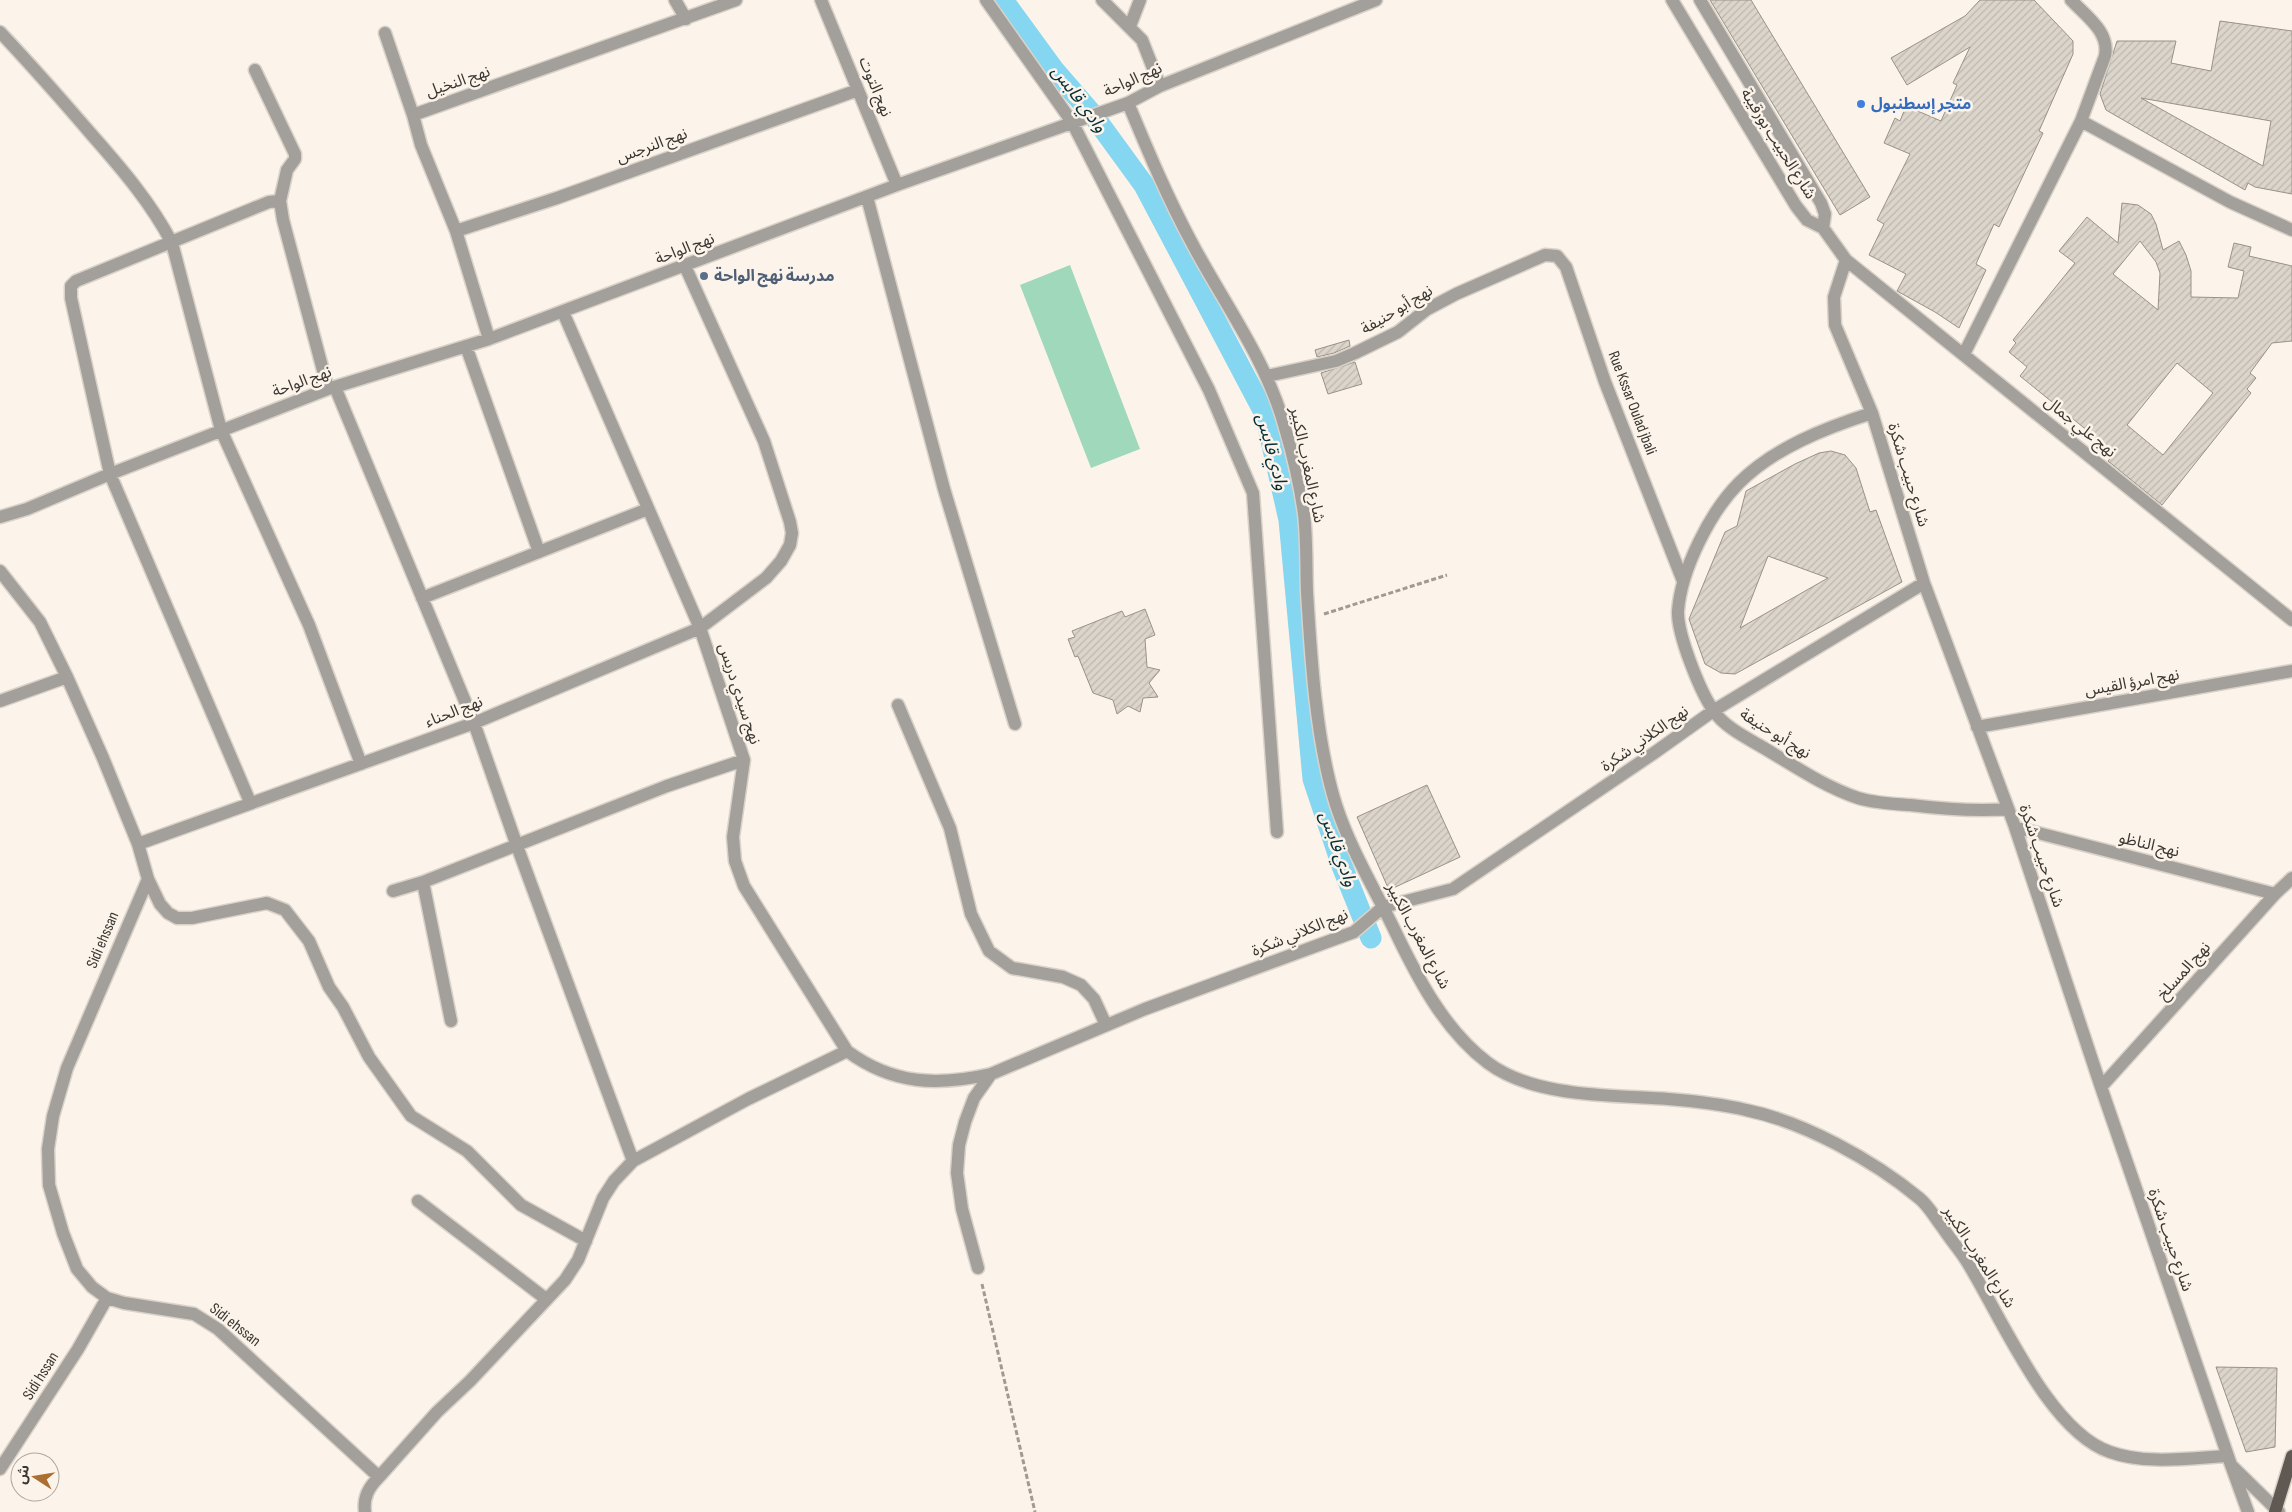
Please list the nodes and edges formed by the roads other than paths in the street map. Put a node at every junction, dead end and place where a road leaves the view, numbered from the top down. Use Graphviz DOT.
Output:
graph roads {
  1 [pos="675,0"];
  2 [pos="736,0"];
  3 [pos="821,0"];
  4 [pos="986,0"];
  5 [pos="1102,0"];
  6 [pos="1140,0"];
  7 [pos="1376,0"];
  8 [pos="1672,0"];
  9 [pos="1700,0"];
  10 [pos="2071,0"];
  11 [pos="686,19"];
  12 [pos="1130,26"];
  13 [pos="0,32"];
  14 [pos="385,33"];
  15 [pos="255,70"];
  16 [pos="1160,86"];
  17 [pos="858,90"];
  18 [pos="1128,103"];
  19 [pos="413,115"];
  20 [pos="2082,121"];
  21 [pos="1072,122"];
  22 [pos="897,185"];
  23 [pos="868,197"];
  24 [pos="280,201"];
  25 [pos="1823,228"];
  26 [pos="2292,230"];
  27 [pos="456,231"];
  28 [pos="172,243"];
  29 [pos="1538,258"];
  30 [pos="1846,260"];
  31 [pos="685,266"];
  32 [pos="563,312"];
  33 [pos="489,339"];
  34 [pos="466,346"];
  35 [pos="1964,354"];
  36 [pos="1267,376"];
  37 [pos="331,388"];
  38 [pos="1872,413"];
  39 [pos="221,430"];
  40 [pos="110,474"];
  41 [pos="648,509"];
  42 [pos="0,517"];
  43 [pos="539,552"];
  44 [pos="0,571"];
  45 [pos="1684,581"];
  46 [pos="1924,583"];
  47 [pos="422,598"];
  48 [pos="2292,620"];
  49 [pos="700,628"];
  50 [pos="2292,671"];
  51 [pos="67,678"];
  52 [pos="0,700"];
  53 [pos="898,705"];
  54 [pos="1713,711"];
  55 [pos="474,723"];
  56 [pos="1015,724"];
  57 [pos="1977,727"];
  58 [pos="744,760"];
  59 [pos="361,764"];
  60 [pos="250,802"];
  61 [pos="2008,809"];
  62 [pos="2015,827"];
  63 [pos="1278,832"];
  64 [pos="138,844"];
  65 [pos="517,846"];
  66 [pos="2292,878"];
  67 [pos="148,879"];
  68 [pos="423,882"];
  69 [pos="393,891"];
  70 [pos="2275,894"];
  71 [pos="1383,907"];
  72 [pos="451,1021"];
  73 [pos="1106,1025"];
  74 [pos="847,1051"];
  75 [pos="991,1074"];
  76 [pos="2101,1087"];
  77 [pos="633,1161"];
  78 [pos="418,1201"];
  79 [pos="586,1241"];
  80 [pos="978,1268"];
  81 [pos="107,1298"];
  82 [pos="546,1299"];
  83 [pos="2292,1456"];
  84 [pos="2229,1460"];
  85 [pos="0,1469"];
  86 [pos="379,1476"];
  87 [pos="2277,1511"];
  88 [pos="365,1512"];
  89 [pos="2248,1512"];
  1 -- 11 [label="street"];
  2 -- 11 [label="street, نهج النخيل"];
  3 -- 17 [label="street, نهج التوت"];
  4 -- 21 [label="street"];
  5 -- 12 [label="street"];
  6 -- 12 [label="street"];
  7 -- 16 [label="street, نهج الواحة"];
  8 -- 25 [label="street, شارع الحبيب بورقيبة"];
  9 -- 25 [label="street, شارع الحبيب بورقيبة"];
  10 -- 20 [label="street"];
  11 -- 19 [label="street, نهج النخيل"];
  12 -- 16 [label="street"];
  13 -- 28 [label="street"];
  14 -- 19 [label="street"];
  15 -- 24 [label="street"];
  16 -- 18 [label="street, نهج الواحة"];
  17 -- 22 [label="street, نهج التوت"];
  17 -- 27 [label="street, نهج النرجس"];
  18 -- 21 [label="street, نهج الواحة"];
  18 -- 36 [label="street, شارع المغرب الكبير"];
  19 -- 27 [label="street, نهج النخيل"];
  20 -- 26 [label="street"];
  20 -- 35 [label="street"];
  21 -- 22 [label="street, نهج الواحة"];
  21 -- 63 [label="street"];
  22 -- 23 [label="street, نهج الواحة"];
  23 -- 31 [label="street, نهج الواحة"];
  23 -- 56 [label="street"];
  24 -- 28 [label="street"];
  24 -- 37 [label="street"];
  25 -- 30 [label="street, نهج علي جمال"];
  27 -- 33 [label="street, نهج النخيل"];
  28 -- 39 [label="street"];
  28 -- 40 [label="street"];
  29 -- 36 [label="street, نهج أبو حنيفة"];
  29 -- 45 [label="street, Rue Kssar Oulad jbali"];
  30 -- 35 [label="street, نهج علي جمال"];
  30 -- 38 [label="street, شارع حبيب شكرة"];
  31 -- 32 [label="street, نهج الواحة"];
  31 -- 49 [label="street, نهج الحناء"];
  32 -- 33 [label="street, نهج الواحة"];
  32 -- 41 [label="street, نهج سيدي دريس"];
  33 -- 34 [label="street, نهج الواحة"];
  34 -- 37 [label="street, نهج الواحة"];
  34 -- 43 [label="street"];
  35 -- 48 [label="street, نهج علي جمال"];
  36 -- 71 [label="street, شارع المغرب الكبير"];
  37 -- 39 [label="street, نهج الواحة"];
  37 -- 47 [label="street"];
  38 -- 45 [label="street, نهج أبو حنيفة"];
  38 -- 46 [label="street, شارع حبيب شكرة"];
  39 -- 40 [label="street, نهج الواحة"];
  39 -- 59 [label="street"];
  40 -- 42 [label="street, نهج الواحة"];
  40 -- 60 [label="street"];
  41 -- 43 [label="street"];
  41 -- 49 [label="street, نهج سيدي دريس"];
  43 -- 47 [label="street"];
  44 -- 51 [label="street"];
  45 -- 54 [label="street, نهج أبو حنيفة"];
  46 -- 54 [label="street, نهج الكلاني شكرة"];
  46 -- 57 [label="street, شارع حبيب شكرة"];
  47 -- 55 [label="street"];
  49 -- 55 [label="street, نهج الحناء"];
  49 -- 58 [label="street, نهج سيدي دريس"];
  50 -- 57 [label="street, نهج امرؤ القيس"];
  51 -- 52 [label="street"];
  51 -- 64 [label="street"];
  53 -- 73 [label="street"];
  54 -- 61 [label="street, نهج أبو حنيفة"];
  54 -- 71 [label="street, نهج الكلاني شكرة"];
  55 -- 59 [label="street, نهج الحناء"];
  55 -- 65 [label="street"];
  57 -- 61 [label="street, شارع حبيب شكرة"];
  58 -- 65 [label="street"];
  58 -- 74 [label="street, نهج سيدي دريس"];
  59 -- 60 [label="street, نهج الحناء"];
  60 -- 64 [label="street, نهج الحناء"];
  61 -- 62 [label="street, شارع حبيب شكرة"];
  62 -- 70 [label="street, نهج الناظو"];
  62 -- 76 [label="street, شارع حبيب شكرة"];
  64 -- 67 [label="street"];
  65 -- 68 [label="street"];
  65 -- 77 [label="street"];
  66 -- 70 [label="street, نهج المسلخ"];
  67 -- 79 [label="street"];
  67 -- 81 [label="street, Sidi ehssan"];
  68 -- 69 [label="street"];
  68 -- 72 [label="street"];
  70 -- 76 [label="street, نهج المسلخ"];
  71 -- 73 [label="street, نهج الكلاني شكرة"];
  71 -- 84 [label="street, شارع المغرب الكبير"];
  73 -- 75 [label="street, نهج الكلاني شكرة"];
  74 -- 75 [label="street, نهج سيدي دريس"];
  74 -- 77 [label="street"];
  75 -- 80 [label="street"];
  76 -- 84 [label="street, شارع حبيب شكرة"];
  77 -- 79 [label="street"];
  78 -- 82 [label="street"];
  79 -- 82 [label="street"];
  81 -- 85 [label="street, Sidi hssan"];
  81 -- 86 [label="street, Sidi ehssan"];
  82 -- 86 [label="street"];
  83 -- 87 [label="main road"];
  84 -- 87 [label="street"];
  84 -- 89 [label="street, شارع حبيب شكرة"];
  86 -- 88 [label="street"];
}
